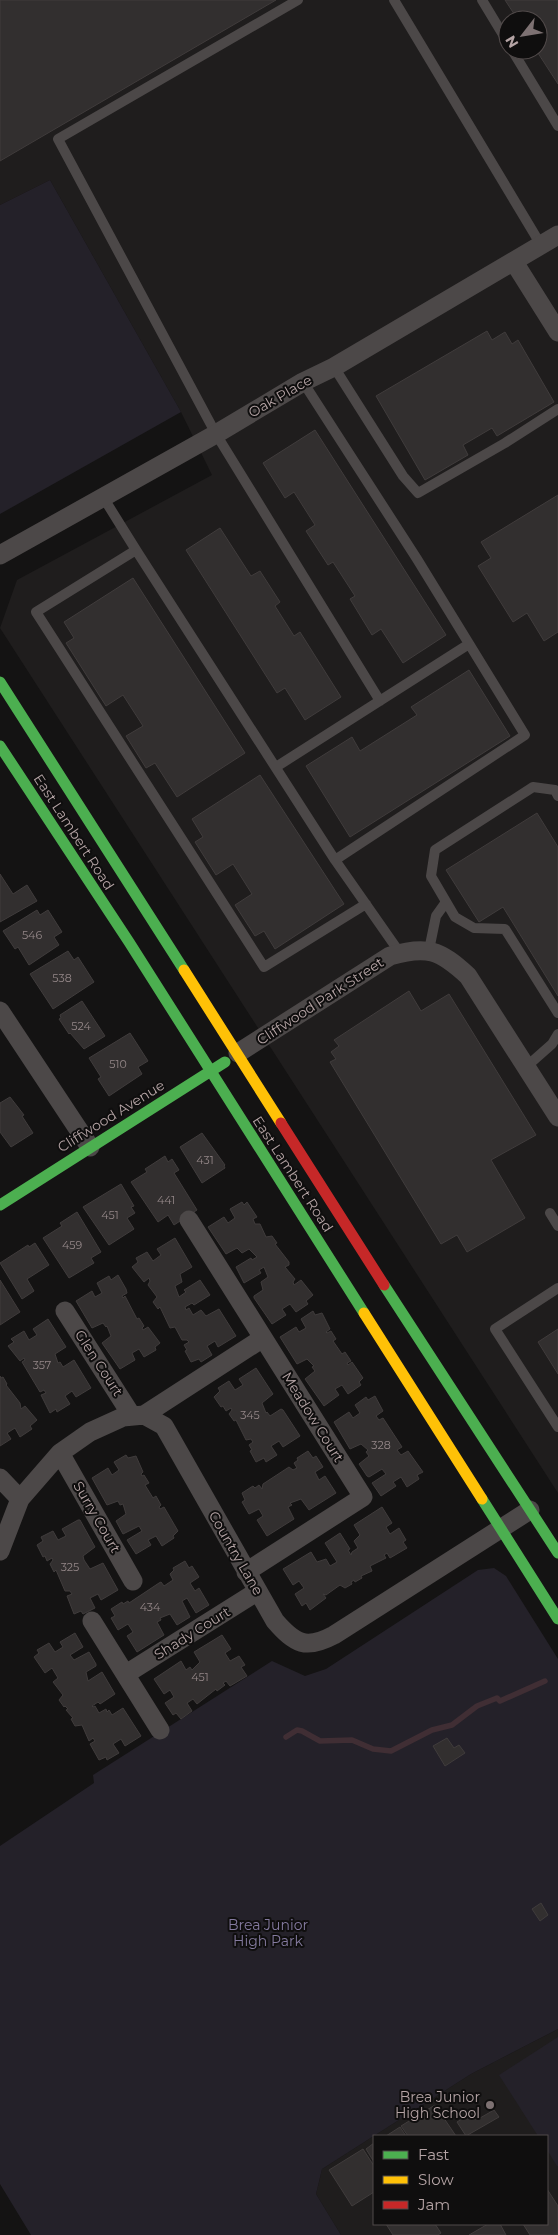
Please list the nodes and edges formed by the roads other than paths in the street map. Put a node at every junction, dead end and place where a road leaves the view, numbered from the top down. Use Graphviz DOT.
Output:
graph roads {
  1 [pos="298,0"];
  2 [pos="394,0"];
  3 [pos="482,0"];
  4 [pos="498,27"];
  5 [pos="518,60"];
  6 [pos="558,126"];
  7 [pos="558,235"];
  8 [pos="541,245"];
  9 [pos="514,262"];
  10 [pos="558,332"];
  11 [pos="334,367"];
  12 [pos="304,382"];
  13 [pos="558,409"];
  14 [pos="216,434"];
  15 [pos="103,497"];
  16 [pos="136,550"];
  17 [pos="0,556"];
  18 [pos="469,644"];
  19 [pos="0,682"];
  20 [pos="380,701"];
  21 [pos="0,746"];
  22 [pos="276,767"];
  23 [pos="558,796"];
  24 [pos="335,860"];
  25 [pos="446,902"];
  26 [pos="366,904"];
  27 [pos="430,950"];
  28 [pos="400,953"];
  29 [pos="0,1011"];
  30 [pos="558,1013"];
  31 [pos="558,1034"];
  32 [pos="238,1053"];
  33 [pos="526,1066"];
  34 [pos="210,1072"];
  35 [pos="558,1117"];
  36 [pos="90,1147"];
  37 [pos="0,1205"];
  38 [pos="550,1213"];
  39 [pos="189,1220"];
  40 [pos="558,1226"];
  41 [pos="558,1288"];
  42 [pos="65,1311"];
  43 [pos="262,1338"];
  44 [pos="138,1415"];
  45 [pos="558,1427"];
  46 [pos="60,1453"];
  47 [pos="0,1478"];
  48 [pos="20,1499"];
  49 [pos="530,1510"];
  50 [pos="500,1529"];
  51 [pos="0,1551"];
  52 [pos="558,1553"];
  53 [pos="246,1572"];
  54 [pos="133,1581"];
  55 [pos="258,1591"];
  56 [pos="558,1618"];
  57 [pos="92,1621"];
  58 [pos="126,1674"];
  59 [pos="160,1730"];
  1 -- 14 [label="lane"];
  2 -- 8 [label="lane"];
  3 -- 4 [label="lane"];
  5 -- 6 [label="lane"];
  7 -- 8 [label="street, Oak Place"];
  8 -- 9 [label="street, Oak Place"];
  9 -- 10 [label="street"];
  9 -- 11 [label="street, Oak Place"];
  11 -- 12 [label="street, Oak Place"];
  11 -- 13 [label="lane"];
  12 -- 14 [label="street, Oak Place"];
  12 -- 18 [label="lane"];
  14 -- 15 [label="street, Oak Place"];
  14 -- 20 [label="lane"];
  15 -- 16 [label="lane"];
  15 -- 17 [label="street, Oak Place"];
  16 -- 22 [label="lane"];
  16 -- 26 [label="lane"];
  18 -- 20 [label="lane"];
  18 -- 24 [label="lane"];
  19 -- 32 [label="main road, East Lambert Road"];
  20 -- 22 [label="lane"];
  21 -- 34 [label="main road, East Lambert Road"];
  22 -- 24 [label="lane"];
  23 -- 25 [label="lane"];
  24 -- 26 [label="lane"];
  25 -- 27 [label="lane"];
  25 -- 30 [label="lane"];
  26 -- 28 [label="lane"];
  27 -- 28 [label="street, Cliffwood Park Street"];
  27 -- 33 [label="street, Cliffwood Park Street"];
  28 -- 32 [label="street, Cliffwood Park Street"];
  29 -- 36 [label="street"];
  31 -- 33 [label="lane"];
  32 -- 34 [label="main road, Cliffwood Avenue"];
  32 -- 49 [label="main road, East Lambert Road"];
  33 -- 35 [label="street, Cliffwood Park Street"];
  34 -- 36 [label="main road, Cliffwood Avenue"];
  34 -- 50 [label="main road, East Lambert Road"];
  36 -- 37 [label="main road, Cliffwood Avenue"];
  38 -- 40 [label="lane"];
  39 -- 43 [label="street, Meadow Court"];
  41 -- 45 [label="lane"];
  42 -- 44 [label="street, Glen Court"];
  43 -- 44 [label="street"];
  43 -- 53 [label="street, Meadow Court"];
  44 -- 46 [label="street"];
  44 -- 53 [label="street, Country Lane"];
  46 -- 48 [label="street"];
  46 -- 54 [label="street, Surry Court"];
  47 -- 48 [label="street"];
  48 -- 51 [label="street"];
  49 -- 50 [label="street, Country Lane"];
  49 -- 52 [label="main road, East Lambert Road"];
  50 -- 55 [label="street, Country Lane"];
  50 -- 56 [label="main road, East Lambert Road"];
  53 -- 55 [label="street, Country Lane"];
  55 -- 58 [label="street, Shady Court"];
  57 -- 58 [label="street"];
  58 -- 59 [label="street"];
}
